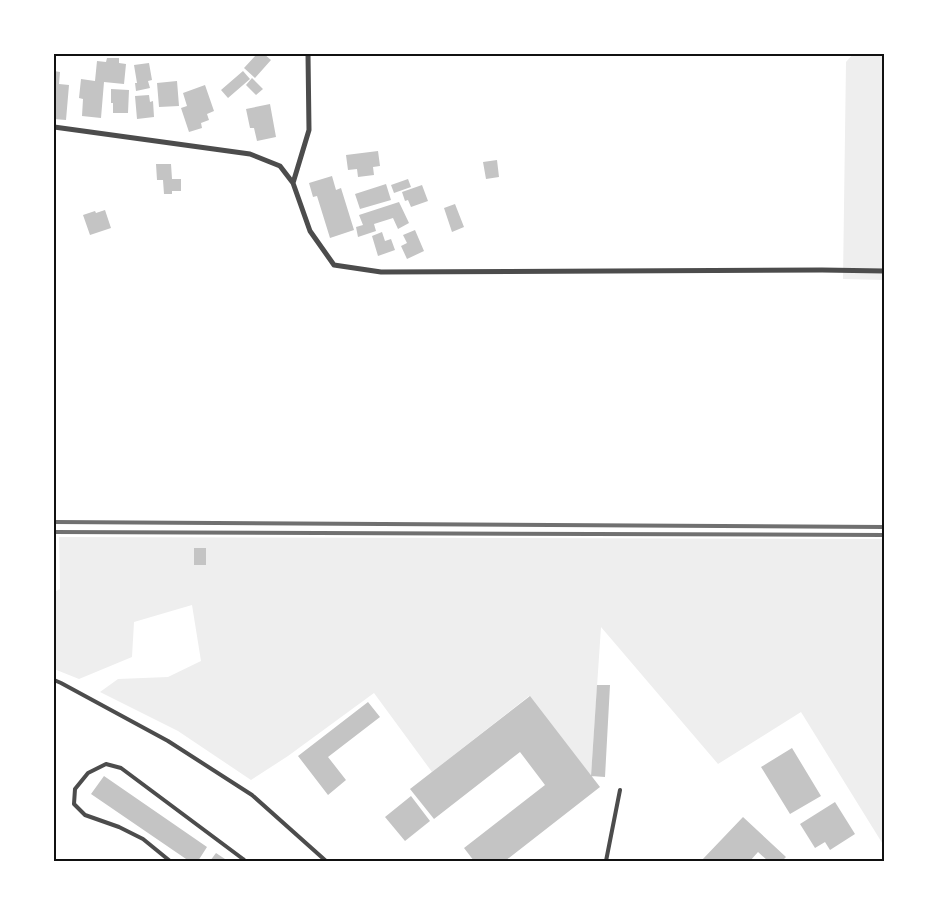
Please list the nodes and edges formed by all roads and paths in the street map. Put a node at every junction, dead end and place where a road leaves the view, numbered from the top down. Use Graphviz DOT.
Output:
graph roads {
  1 [pos="308,54"];
  2 [pos="54,127"];
  3 [pos="293,183"];
  4 [pos="884,271"];
  5 [pos="54,680"];
  6 [pos="620,790"];
  7 [pos="170,861"];
  8 [pos="245,861"];
  9 [pos="326,861"];
  10 [pos="606,861"];
  1 -- 3 [label="street"];
  2 -- 3 [label="street"];
  3 -- 4 [label="street"];
  5 -- 9 [label="lane"];
  6 -- 10 [label="lane"];
  7 -- 8 [label="lane"];
}
